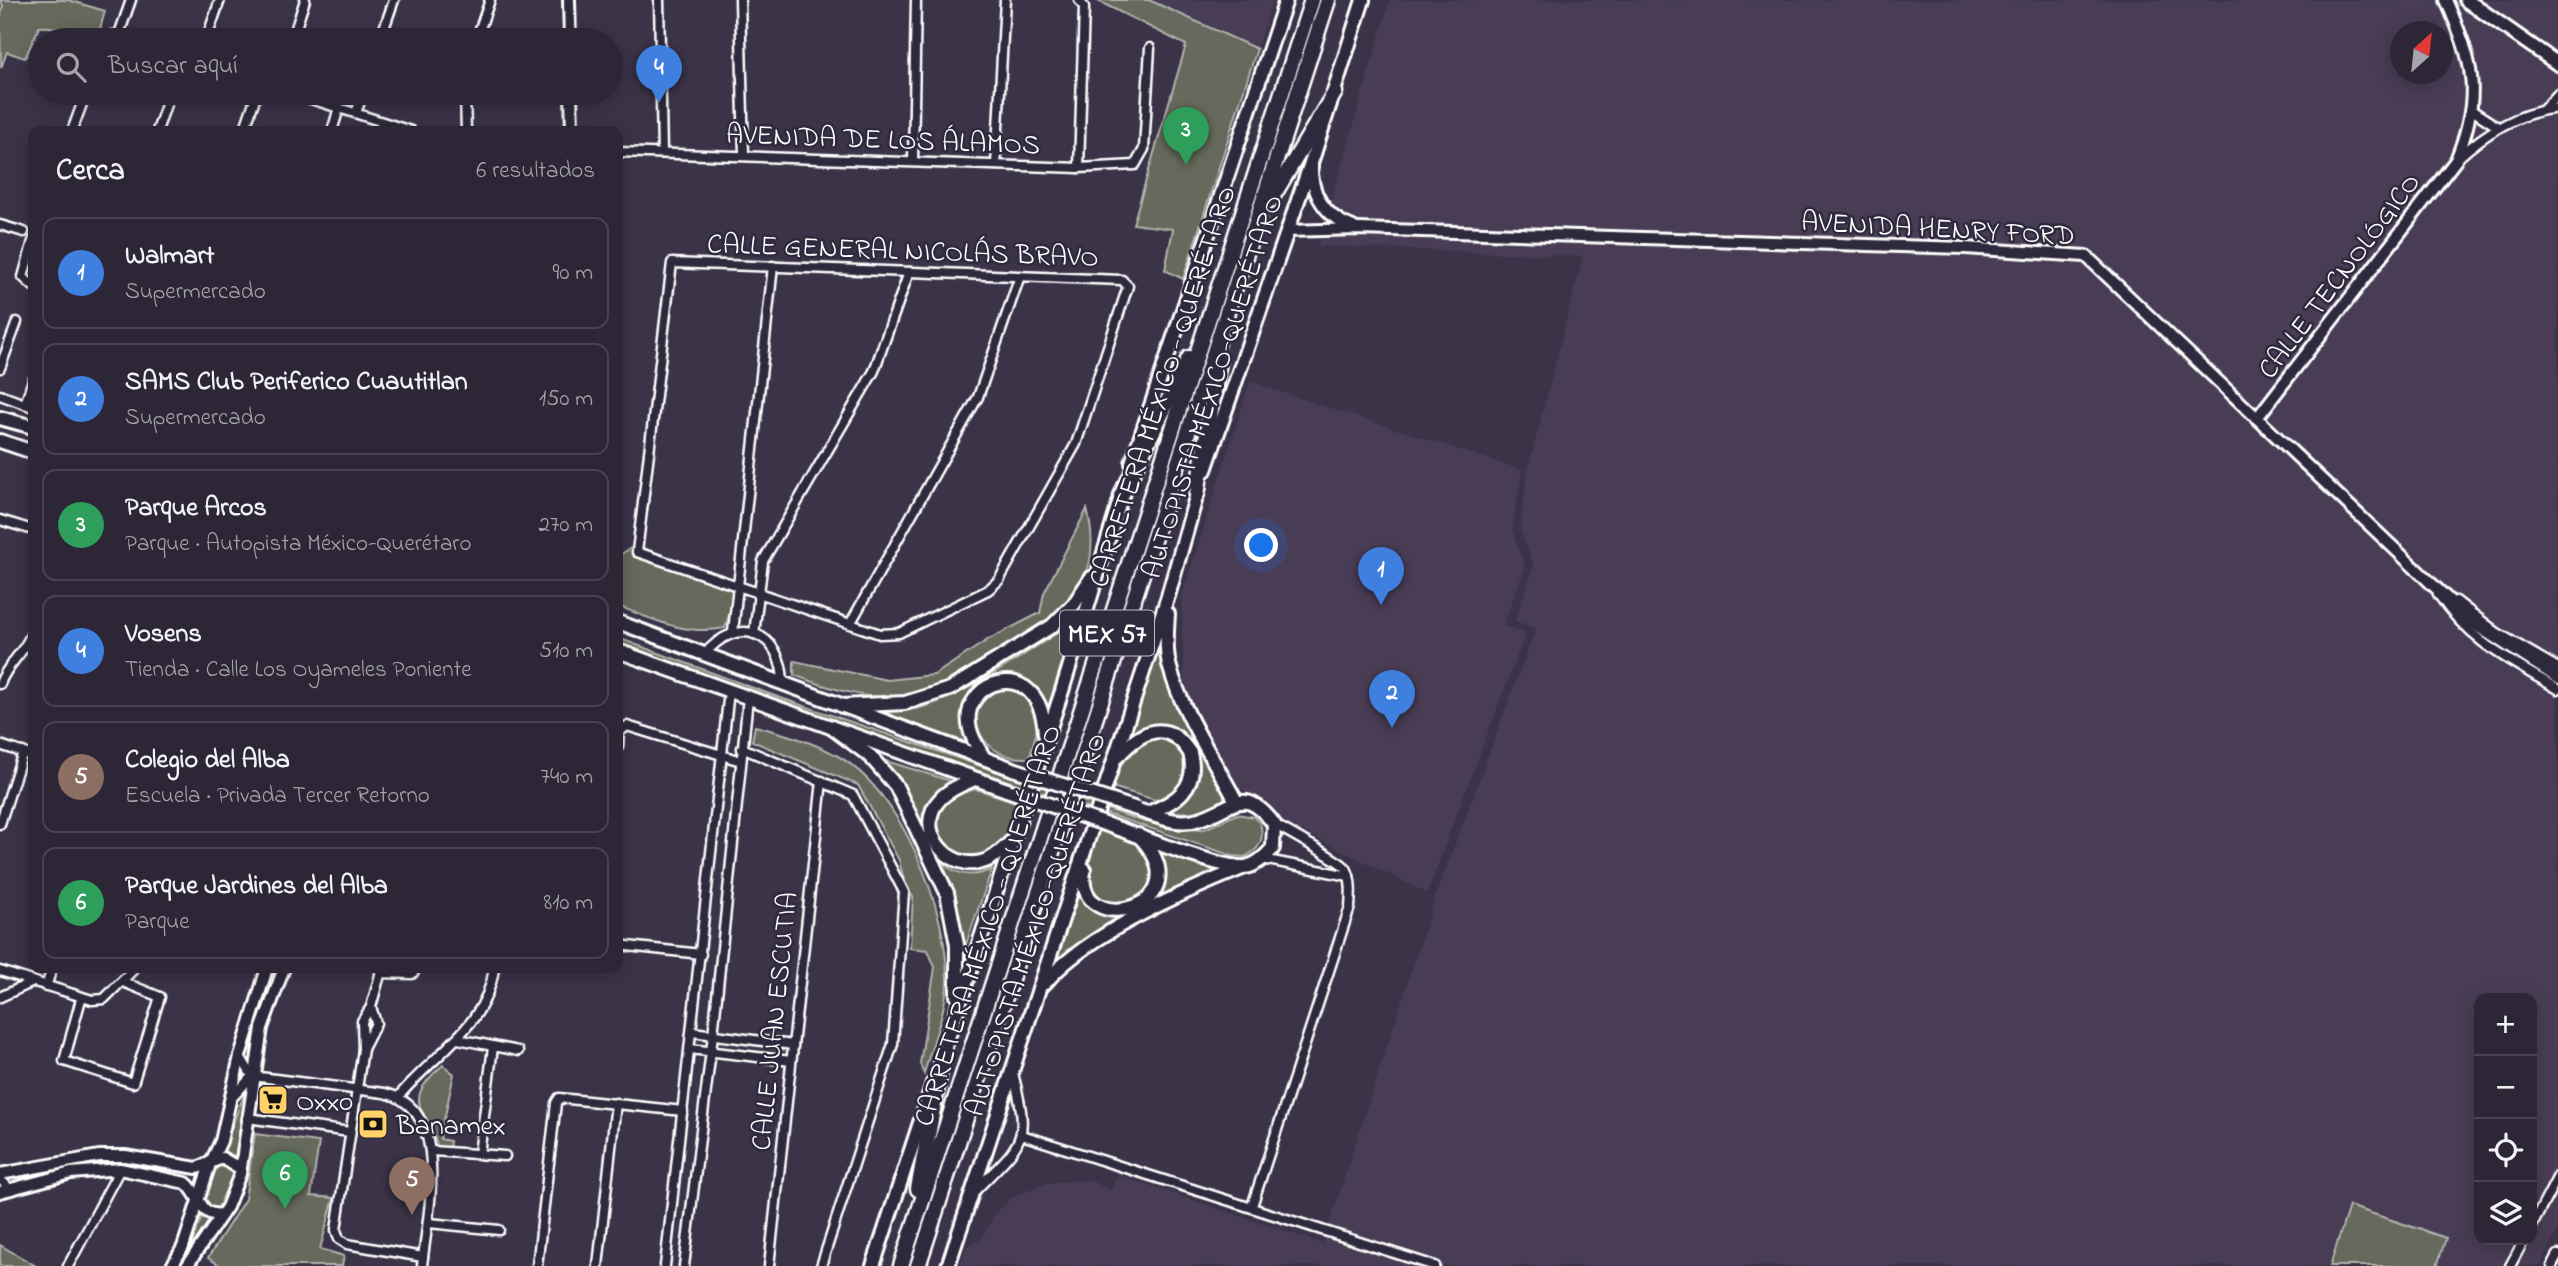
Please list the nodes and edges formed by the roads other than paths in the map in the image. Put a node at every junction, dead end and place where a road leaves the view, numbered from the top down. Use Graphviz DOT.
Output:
graph roads {
  1 [pos="131,0"];
  2 [pos="220,0"];
  3 [pos="305,0"];
  4 [pos="394,0"];
  5 [pos="490,0"];
  6 [pos="569,0"];
  7 [pos="659,0"];
  8 [pos="740,0"];
  9 [pos="916,0"];
  10 [pos="1005,0"];
  11 [pos="1079,0"];
  12 [pos="1286,0"];
  13 [pos="1312,0"];
  14 [pos="1328,0"];
  15 [pos="1363,0"];
  16 [pos="2446,0"];
  17 [pos="2466,0"];
  18 [pos="121,28"];
  19 [pos="210,28"];
  20 [pos="296,28"];
  21 [pos="384,28"];
  22 [pos="480,28"];
  23 [pos="570,28"];
  24 [pos="1150,48"];
  25 [pos="2558,64"];
  26 [pos="1335,92"];
  27 [pos="2558,94"];
  28 [pos="82,105"];
  29 [pos="166,105"];
  30 [pos="253,105"];
  31 [pos="330,105"];
  32 [pos="359,105"];
  33 [pos="465,105"];
  34 [pos="571,105"];
  35 [pos="340,108"];
  36 [pos="2558,108"];
  37 [pos="2470,109"];
  38 [pos="2543,110"];
  39 [pos="356,113"];
  40 [pos="74,126"];
  41 [pos="159,126"];
  42 [pos="246,126"];
  43 [pos="334,126"];
  44 [pos="396,126"];
  45 [pos="466,126"];
  46 [pos="572,126"];
  47 [pos="2498,127"];
  48 [pos="623,152"];
  49 [pos="662,153"];
  50 [pos="1314,154"];
  51 [pos="744,155"];
  52 [pos="2456,160"];
  53 [pos="913,161"];
  54 [pos="996,165"];
  55 [pos="1079,168"];
  56 [pos="1257,223"];
  57 [pos="0,225"];
  58 [pos="1359,229"];
  59 [pos="1287,231"];
  60 [pos="24,232"];
  61 [pos="28,259"];
  62 [pos="773,266"];
  63 [pos="909,272"];
  64 [pos="1020,276"];
  65 [pos="28,282"];
  66 [pos="17,322"];
  67 [pos="1205,329"];
  68 [pos="1222,332"];
  69 [pos="0,368"];
  70 [pos="0,395"];
  71 [pos="28,405"];
  72 [pos="0,418"];
  73 [pos="2257,418"];
  74 [pos="28,426"];
  75 [pos="0,441"];
  76 [pos="27,450"];
  77 [pos="1197,495"];
  78 [pos="1121,496"];
  79 [pos="0,520"];
  80 [pos="28,528"];
  81 [pos="1105,549"];
  82 [pos="2429,580"];
  83 [pos="739,588"];
  84 [pos="757,594"];
  85 [pos="1168,596"];
  86 [pos="623,624"];
  87 [pos="850,624"];
  88 [pos="733,632"];
  89 [pos="754,634"];
  90 [pos="28,646"];
  91 [pos="623,653"];
  92 [pos="704,655"];
  93 [pos="2558,668"];
  94 [pos="2558,678"];
  95 [pos="783,683"];
  96 [pos="0,684"];
  97 [pos="2558,689"];
  98 [pos="729,691"];
  99 [pos="748,698"];
  100 [pos="842,706"];
  101 [pos="831,727"];
  102 [pos="623,729"];
  103 [pos="1046,741"];
  104 [pos="0,745"];
  105 [pos="742,748"];
  106 [pos="23,752"];
  107 [pos="28,754"];
  108 [pos="721,755"];
  109 [pos="984,758"];
  110 [pos="1115,759"];
  111 [pos="741,761"];
  112 [pos="975,779"];
  113 [pos="822,780"];
  114 [pos="1236,801"];
  115 [pos="1143,811"];
  116 [pos="0,824"];
  117 [pos="1274,824"];
  118 [pos="1138,835"];
  119 [pos="1012,841"];
  120 [pos="1087,847"];
  121 [pos="1262,859"];
  122 [pos="1245,867"];
  123 [pos="1349,876"];
  124 [pos="708,895"];
  125 [pos="726,897"];
  126 [pos="623,946"];
  127 [pos="701,954"];
  128 [pos="0,971"];
  129 [pos="50,973"];
  130 [pos="131,973"];
  131 [pos="265,973"];
  132 [pos="282,973"];
  133 [pos="380,973"];
  134 [pos="493,973"];
  135 [pos="33,982"];
  136 [pos="123,982"];
  137 [pos="46,987"];
  138 [pos="1041,989"];
  139 [pos="0,997"];
  140 [pos="81,999"];
  141 [pos="371,1007"];
  142 [pos="957,1009"];
  143 [pos="692,1032"];
  144 [pos="713,1035"];
  145 [pos="458,1040"];
  146 [pos="793,1045"];
  147 [pos="493,1046"];
  148 [pos="363,1049"];
  149 [pos="690,1049"];
  150 [pos="944,1049"];
  151 [pos="518,1051"];
  152 [pos="711,1052"];
  153 [pos="240,1056"];
  154 [pos="792,1061"];
  155 [pos="1012,1067"];
  156 [pos="252,1076"];
  157 [pos="356,1089"];
  158 [pos="399,1096"];
  159 [pos="230,1100"];
  160 [pos="616,1103"];
  161 [pos="683,1111"];
  162 [pos="247,1118"];
  163 [pos="349,1132"];
  164 [pos="1022,1135"];
  165 [pos="432,1151"];
  166 [pos="479,1154"];
  167 [pos="505,1156"];
  168 [pos="210,1164"];
  169 [pos="120,1169"];
  170 [pos="240,1169"];
  171 [pos="0,1174"];
  172 [pos="2558,1177"];
  173 [pos="0,1179"];
  174 [pos="5,1191"];
  175 [pos="970,1196"];
  176 [pos="198,1198"];
  177 [pos="1252,1206"];
  178 [pos="222,1214"];
  179 [pos="2537,1217"];
  180 [pos="429,1223"];
  181 [pos="499,1230"];
  182 [pos="2521,1245"];
  183 [pos="2558,1255"];
  184 [pos="422,1262"];
  185 [pos="902,1263"];
  186 [pos="68,1266"];
  187 [pos="172,1266"];
  188 [pos="187,1266"];
  189 [pos="537,1266"];
  190 [pos="598,1266"];
  191 [pos="665,1266"];
  192 [pos="684,1266"];
  193 [pos="769,1266"];
  194 [pos="821,1266"];
  195 [pos="873,1266"];
  196 [pos="918,1266"];
  197 [pos="948,1266"];
  198 [pos="1435,1266"];
  199 [pos="2510,1266"];
  200 [pos="2552,1266"];
  1 -- 18 [label="street"];
  2 -- 19 [label="street"];
  3 -- 20 [label="street"];
  4 -- 21 [label="street"];
  5 -- 22 [label="street"];
  6 -- 23 [label="street"];
  7 -- 49 [label="street"];
  8 -- 51 [label="street"];
  9 -- 53 [label="street"];
  10 -- 54 [label="street"];
  11 -- 55 [label="street"];
  12 -- 78 [label="main road, AUTOPISTA MÉXICO-QUERÉTARO"];
  13 -- 67 [label="highway, CARRETERA MÉXICO - QUERÉTARO / MEX 57"];
  14 -- 56 [label="highway, CARRETERA MÉXICO - QUERÉTARO / MEX 57"];
  15 -- 26 [label="main road, AUTOPISTA MÉXICO-QUERÉTARO"];
  16 -- 37 [label="street, CALLE TECNOLÓGICO"];
  17 -- 25 [label="main road"];
  24 -- 55 [label="street, AVENIDA DE LOS ÁLAMOS"];
  26 -- 50 [label="main road, AUTOPISTA MÉXICO-QUERÉTARO"];
  26 -- 56 [label="highway"];
  27 -- 38 [label="street, CALLE TECNOLÓGICO"];
  28 -- 40 [label="street"];
  29 -- 41 [label="street"];
  30 -- 42 [label="street"];
  31 -- 35 [label="street"];
  32 -- 39 [label="street"];
  33 -- 45 [label="street"];
  34 -- 46 [label="street"];
  35 -- 39 [label="street"];
  35 -- 43 [label="street"];
  36 -- 38 [label="street, CALLE TECNOLÓGICO"];
  37 -- 47 [label="street"];
  37 -- 52 [label="street, CALLE TECNOLÓGICO"];
  38 -- 47 [label="street, CALLE TECNOLÓGICO"];
  39 -- 44 [label="street"];
  47 -- 52 [label="street, CALLE TECNOLÓGICO"];
  48 -- 49 [label="street, AVENIDA DE LOS ÁLAMOS"];
  49 -- 51 [label="street, AVENIDA DE LOS ÁLAMOS"];
  50 -- 58 [label="street, AVENIDA HENRY FORD"];
  50 -- 59 [label="main road, AUTOPISTA MÉXICO-QUERÉTARO"];
  51 -- 53 [label="street, AVENIDA DE LOS ÁLAMOS"];
  52 -- 73 [label="street, CALLE TECNOLÓGICO"];
  53 -- 54 [label="street, AVENIDA DE LOS ÁLAMOS"];
  54 -- 55 [label="street, AVENIDA DE LOS ÁLAMOS"];
  56 -- 68 [label="highway, CARRETERA MÉXICO - QUERÉTARO / MEX 57"];
  57 -- 60 [label="street"];
  58 -- 59 [label="street, AVENIDA HENRY FORD"];
  58 -- 73 [label="street, AVENIDA HENRY FORD"];
  59 -- 77 [label="main road, AUTOPISTA MÉXICO-QUERÉTARO"];
  61 -- 65 [label="street"];
  62 -- 63 [label="street, CALLE GENERAL NICOLÁS BRAVO"];
  62 -- 83 [label="street"];
  62 -- 83 [label="street, CALLE GENERAL NICOLÁS BRAVO"];
  63 -- 64 [label="street, CALLE GENERAL NICOLÁS BRAVO"];
  63 -- 84 [label="street"];
  64 -- 87 [label="street"];
  64 -- 87 [label="street, CALLE GENERAL NICOLÁS BRAVO"];
  66 -- 69 [label="street"];
  67 -- 78 [label="highway"];
  67 -- 185 [label="highway, CARRETERA MÉXICO - QUERÉTARO / MEX 57"];
  68 -- 77 [label="highway"];
  68 -- 196 [label="highway, CARRETERA MÉXICO - QUERÉTARO / MEX 57"];
  70 -- 71 [label="street"];
  72 -- 74 [label="main road"];
  73 -- 82 [label="street, AVENIDA HENRY FORD"];
  75 -- 76 [label="main road"];
  77 -- 85 [label="main road, AUTOPISTA MÉXICO-QUERÉTARO"];
  78 -- 81 [label="main road, AUTOPISTA MÉXICO-QUERÉTARO"];
  79 -- 80 [label="street"];
  81 -- 100 [label="main road"];
  81 -- 103 [label="main road, AUTOPISTA MÉXICO-QUERÉTARO"];
  82 -- 93 [label="street, AVENIDA HENRY FORD"];
  82 -- 94 [label="street, AVENIDA HENRY FORD"];
  82 -- 97 [label="street, AVENIDA HENRY FORD"];
  83 -- 84 [label="street, CALLE GENERAL NICOLÁS BRAVO"];
  83 -- 88 [label="street"];
  84 -- 87 [label="street, CALLE GENERAL NICOLÁS BRAVO"];
  84 -- 89 [label="street"];
  85 -- 110 [label="main road, AUTOPISTA MÉXICO-QUERÉTARO"];
  85 -- 114 [label="main road"];
  86 -- 92 [label="main road"];
  88 -- 89 [label="street"];
  88 -- 92 [label="street"];
  89 -- 95 [label="street"];
  90 -- 96 [label="street"];
  91 -- 98 [label="main road"];
  92 -- 95 [label="main road"];
  95 -- 100 [label="main road"];
  98 -- 99 [label="main road"];
  98 -- 108 [label="street"];
  99 -- 101 [label="main road"];
  99 -- 105 [label="street"];
  100 -- 109 [label="main road"];
  101 -- 112 [label="main road"];
  101 -- 142 [label="main road"];
  102 -- 108 [label="street"];
  103 -- 109 [label="main road"];
  103 -- 119 [label="main road, AUTOPISTA MÉXICO-QUERÉTARO"];
  104 -- 106 [label="street"];
  105 -- 111 [label="street"];
  105 -- 113 [label="street"];
  106 -- 107 [label="street"];
  106 -- 116 [label="street"];
  108 -- 111 [label="street"];
  108 -- 124 [label="street"];
  109 -- 115 [label="main road, bridge"];
  110 -- 115 [label="main road"];
  110 -- 120 [label="main road, AUTOPISTA MÉXICO-QUERÉTARO"];
  111 -- 125 [label="street"];
  112 -- 118 [label="main road, bridge"];
  112 -- 119 [label="main road"];
  113 -- 146 [label="street, CALLE JUAN ESCUTIA"];
  113 -- 194 [label="street"];
  114 -- 115 [label="main road"];
  114 -- 117 [label="main road"];
  117 -- 121 [label="main road"];
  117 -- 123 [label="street"];
  118 -- 120 [label="main road"];
  118 -- 122 [label="main road"];
  119 -- 142 [label="main road, AUTOPISTA MÉXICO-QUERÉTARO"];
  120 -- 138 [label="main road, AUTOPISTA MÉXICO-QUERÉTARO"];
  121 -- 122 [label="main road"];
  121 -- 123 [label="street"];
  122 -- 138 [label="main road"];
  123 -- 177 [label="street"];
  124 -- 125 [label="street"];
  124 -- 127 [label="street"];
  125 -- 144 [label="street"];
  126 -- 127 [label="street"];
  127 -- 143 [label="street"];
  128 -- 135 [label="street"];
  129 -- 137 [label="street"];
  130 -- 136 [label="street"];
  131 -- 153 [label="street"];
  132 -- 156 [label="street"];
  133 -- 141 [label="street"];
  134 -- 145 [label="street"];
  135 -- 137 [label="street"];
  135 -- 139 [label="street"];
  136 -- 140 [label="street"];
  136 -- 140 [label="street"];
  137 -- 140 [label="street"];
  138 -- 155 [label="main road, AUTOPISTA MÉXICO-QUERÉTARO"];
  141 -- 148 [label="street"];
  141 -- 148 [label="street"];
  142 -- 150 [label="main road, AUTOPISTA MÉXICO-QUERÉTARO"];
  143 -- 144 [label="street"];
  143 -- 149 [label="street"];
  144 -- 146 [label="street"];
  144 -- 152 [label="street"];
  145 -- 147 [label="street"];
  145 -- 158 [label="street"];
  146 -- 154 [label="street, CALLE JUAN ESCUTIA"];
  147 -- 151 [label="street"];
  147 -- 166 [label="street"];
  148 -- 157 [label="street"];
  149 -- 152 [label="street"];
  149 -- 161 [label="street"];
  150 -- 185 [label="highway"];
  150 -- 195 [label="main road, AUTOPISTA MÉXICO-QUERÉTARO"];
  152 -- 154 [label="street"];
  152 -- 192 [label="street"];
  153 -- 156 [label="street"];
  153 -- 159 [label="street"];
  154 -- 193 [label="street, CALLE JUAN ESCUTIA"];
  155 -- 164 [label="street"];
  155 -- 175 [label="main road, AUTOPISTA MÉXICO-QUERÉTARO"];
  156 -- 157 [label="street"];
  156 -- 159 [label="street"];
  156 -- 162 [label="street"];
  157 -- 158 [label="street"];
  157 -- 163 [label="street"];
  158 -- 165 [label="street"];
  159 -- 168 [label="street"];
  160 -- 161 [label="street"];
  160 -- 189 [label="street"];
  160 -- 190 [label="street"];
  161 -- 191 [label="street"];
  162 -- 163 [label="street"];
  162 -- 170 [label="street"];
  163 -- 184 [label="street"];
  164 -- 175 [label="street"];
  164 -- 177 [label="street"];
  165 -- 166 [label="street"];
  165 -- 180 [label="street"];
  166 -- 167 [label="street"];
  168 -- 170 [label="street"];
  168 -- 171 [label="street"];
  168 -- 176 [label="street"];
  169 -- 174 [label="street"];
  169 -- 176 [label="street"];
  169 -- 186 [label="street"];
  170 -- 178 [label="street"];
  172 -- 179 [label="street"];
  173 -- 174 [label="street"];
  175 -- 197 [label="main road, AUTOPISTA MÉXICO-QUERÉTARO"];
  176 -- 178 [label="street"];
  176 -- 187 [label="street"];
  177 -- 198 [label="street"];
  178 -- 188 [label="street"];
  180 -- 181 [label="street"];
  180 -- 184 [label="street"];
  182 -- 199 [label="street"];
  183 -- 200 [label="street"];
}
